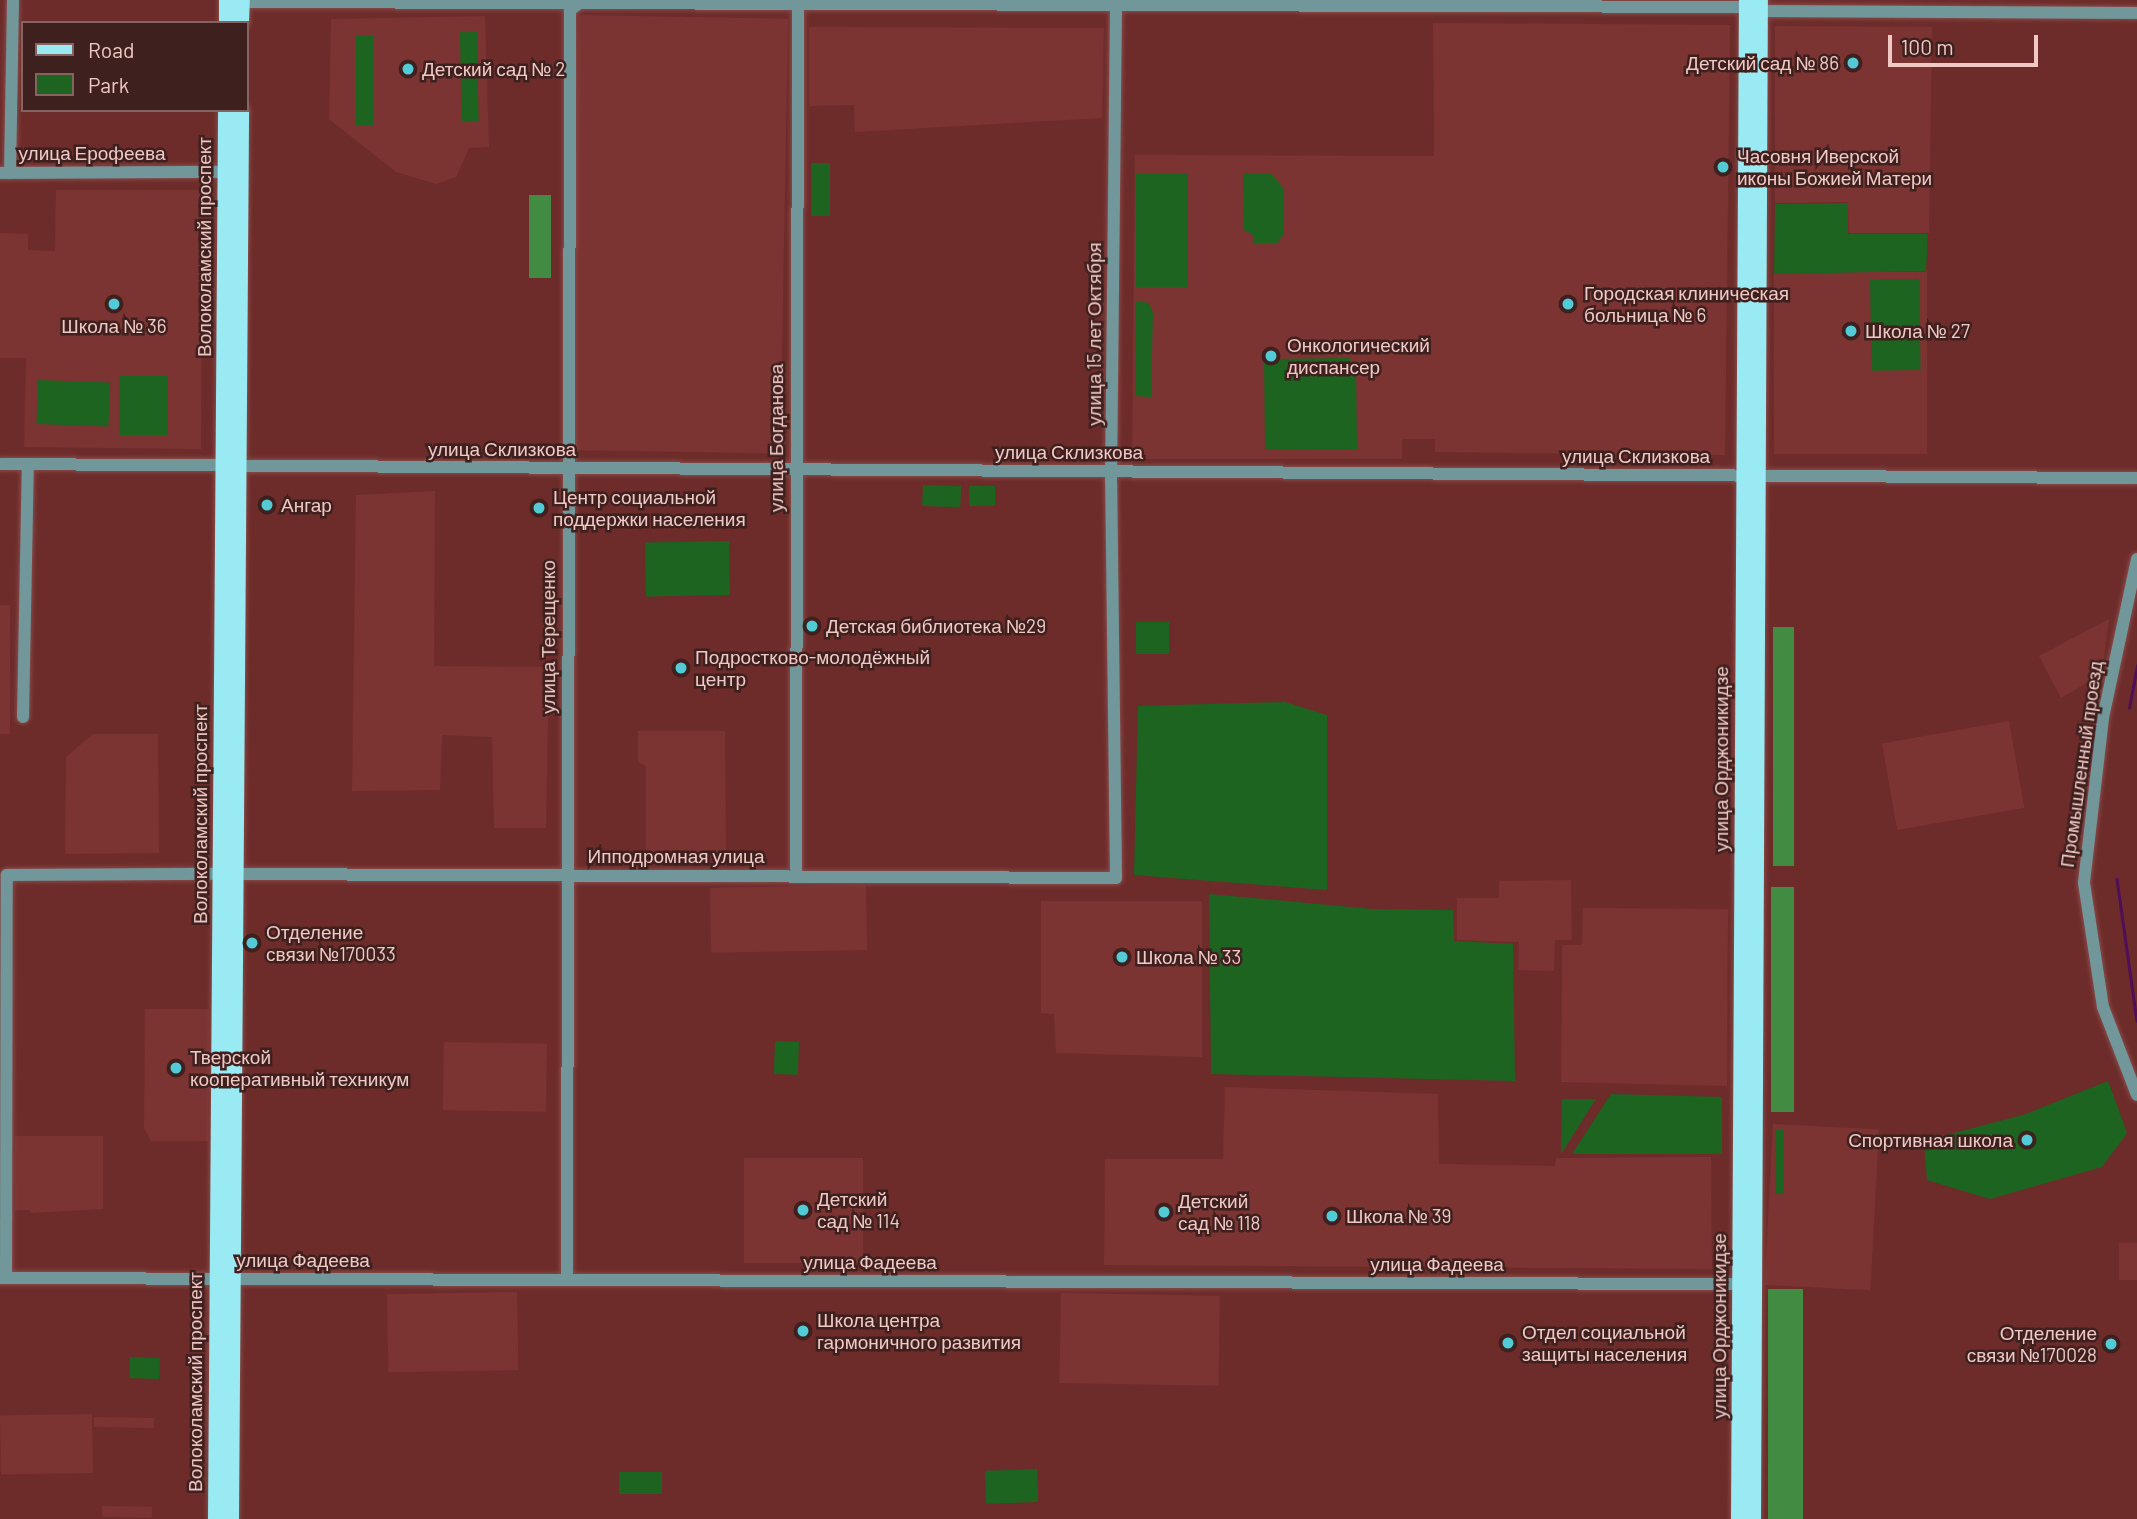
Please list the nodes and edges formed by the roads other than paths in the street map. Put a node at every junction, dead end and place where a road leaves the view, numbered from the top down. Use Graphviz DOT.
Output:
graph roads {
  1 [pos="13,0"];
  2 [pos="237,1"];
  3 [pos="581,2"];
  4 [pos="798,2"];
  5 [pos="1116,3"];
  6 [pos="1425,3"];
  7 [pos="1753,5"];
  8 [pos="1946,6"];
  9 [pos="2137,13"];
  10 [pos="228,21"];
  11 [pos="241,21"];
  12 [pos="226,112"];
  13 [pos="241,112"];
  14 [pos="226,172"];
  15 [pos="5,173"];
  16 [pos="0,464"];
  17 [pos="28,464"];
  18 [pos="231,466"];
  19 [pos="567,468"];
  20 [pos="794,470"];
  21 [pos="1112,472"];
  22 [pos="1751,476"];
  23 [pos="2137,478"];
  24 [pos="2137,559"];
  25 [pos="23,717"];
  26 [pos="228,874"];
  27 [pos="566,875"];
  28 [pos="796,876"];
  29 [pos="1116,877"];
  30 [pos="3,1047"];
  31 [pos="1741,1091"];
  32 [pos="2137,1095"];
  33 [pos="1755,1106"];
  34 [pos="3,1278"];
  35 [pos="225,1279"];
  36 [pos="567,1280"];
  37 [pos="1740,1284"];
  38 [pos="216,1519"];
  39 [pos="231,1519"];
  40 [pos="1739,1519"];
  41 [pos="1753,1519"];
  1 -- 15 [label="street"];
  2 -- 3 [label="street"];
  2 -- 10 [label="main road"];
  2 -- 11 [label="main road"];
  3 -- 4 [label="street"];
  3 -- 19 [label="street, улица Терещенко"];
  4 -- 5 [label="street"];
  4 -- 20 [label="street, улица Богданова"];
  5 -- 6 [label="street"];
  5 -- 21 [label="street, улица 15 лет Октября"];
  6 -- 7 [label="street"];
  7 -- 8 [label="street"];
  7 -- 22 [label="main road, улица Орджоникидзе"];
  8 -- 9 [label="street"];
  12 -- 14 [label="main road, Волоколамский проспект"];
  13 -- 18 [label="main road, Волоколамский проспект"];
  14 -- 15 [label="street, улица Ерофеева"];
  14 -- 18 [label="main road, Волоколамский проспект"];
  16 -- 17 [label="street, улица Склизкова"];
  17 -- 18 [label="street, улица Склизкова"];
  17 -- 25 [label="street"];
  18 -- 19 [label="street, улица Склизкова"];
  18 -- 26 [label="main road, Волоколамский проспект"];
  19 -- 20 [label="street, улица Склизкова"];
  19 -- 27 [label="street, улица Терещенко"];
  20 -- 21 [label="street, улица Склизкова"];
  20 -- 28 [label="street, улица Богданова"];
  21 -- 22 [label="street, улица Склизкова"];
  21 -- 29 [label="street, улица 15 лет Октября"];
  22 -- 23 [label="street, улица Склизкова"];
  22 -- 31 [label="main road, улица Орджоникидзе"];
  22 -- 33 [label="main road, улица Орджоникидзе"];
  24 -- 32 [label="street, Промышленный проезд"];
  26 -- 27 [label="street, Ипподромная улица"];
  26 -- 30 [label="street, Ипподромная улица"];
  26 -- 35 [label="main road, Волоколамский проспект"];
  27 -- 28 [label="street, Ипподромная улица"];
  27 -- 36 [label="street, улица Терещенко"];
  28 -- 29 [label="street, Ипподромная улица"];
  30 -- 34 [label="street"];
  31 -- 33 [label="main road"];
  31 -- 37 [label="main road, улица Орджоникидзе"];
  33 -- 41 [label="main road, улица Орджоникидзе"];
  34 -- 35 [label="street, улица Фадеева"];
  35 -- 36 [label="street, улица Фадеева"];
  35 -- 38 [label="main road, Волоколамский проспект"];
  35 -- 39 [label="main road, Волоколамский проспект"];
  36 -- 37 [label="street, улица Фадеева"];
  37 -- 40 [label="main road, улица Орджоникидзе"];
}
